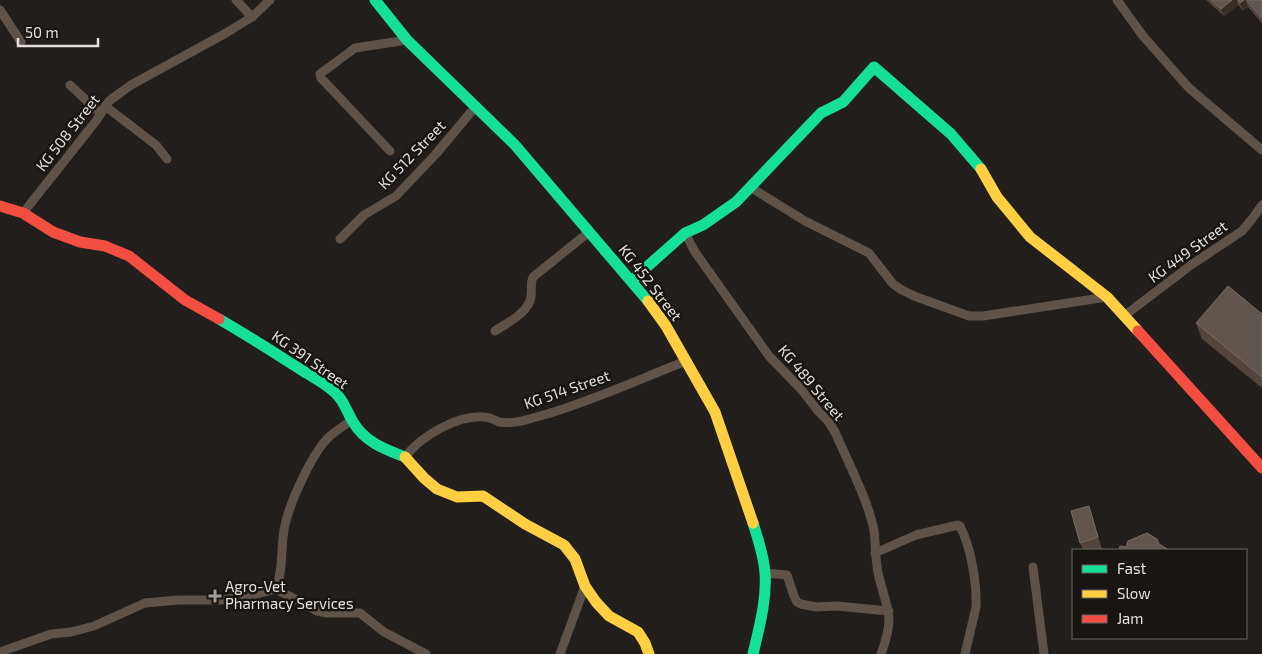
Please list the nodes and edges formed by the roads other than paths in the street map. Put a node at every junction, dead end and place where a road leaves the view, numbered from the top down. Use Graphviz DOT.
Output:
graph roads {
  1 [pos="236,0"];
  2 [pos="270,0"];
  3 [pos="375,0"];
  4 [pos="1117,0"];
  5 [pos="0,10"];
  6 [pos="252,16"];
  7 [pos="407,40"];
  8 [pos="21,42"];
  9 [pos="70,85"];
  10 [pos="476,106"];
  11 [pos="103,109"];
  12 [pos="1262,150"];
  13 [pos="390,151"];
  14 [pos="167,159"];
  15 [pos="750,187"];
  16 [pos="1262,204"];
  17 [pos="0,206"];
  18 [pos="23,213"];
  19 [pos="589,232"];
  20 [pos="685,233"];
  21 [pos="340,239"];
  22 [pos="631,281"];
  23 [pos="1107,297"];
  24 [pos="1124,316"];
  25 [pos="495,332"];
  26 [pos="686,361"];
  27 [pos="352,420"];
  28 [pos="405,456"];
  29 [pos="1262,468"];
  30 [pos="875,553"];
  31 [pos="1033,568"];
  32 [pos="765,573"];
  33 [pos="585,586"];
  34 [pos="276,590"];
  35 [pos="889,611"];
  36 [pos="0,652"];
  37 [pos="426,654"];
  38 [pos="560,654"];
  39 [pos="649,654"];
  40 [pos="753,654"];
  41 [pos="881,654"];
  42 [pos="965,654"];
  43 [pos="1044,654"];
  1 -- 6 [label="street"];
  2 -- 6 [label="street, KG 508 Street"];
  3 -- 7 [label="street, KG 452 Street"];
  4 -- 12 [label="street"];
  5 -- 8 [label="street"];
  6 -- 11 [label="street, KG 508 Street"];
  7 -- 10 [label="street, KG 452 Street"];
  7 -- 13 [label="street"];
  9 -- 11 [label="street"];
  10 -- 19 [label="street, KG 452 Street"];
  10 -- 21 [label="street, KG 512 Street"];
  11 -- 14 [label="street"];
  11 -- 18 [label="street, KG 508 Street"];
  15 -- 20 [label="street"];
  15 -- 23 [label="street"];
  15 -- 23 [label="street"];
  16 -- 24 [label="street, KG 449 Street"];
  17 -- 18 [label="street, KG 391 Street"];
  18 -- 27 [label="street, KG 391 Street"];
  19 -- 22 [label="street, KG 452 Street"];
  19 -- 25 [label="street"];
  20 -- 22 [label="street"];
  20 -- 30 [label="street, KG 489 Street"];
  22 -- 26 [label="street, KG 452 Street"];
  23 -- 24 [label="street"];
  24 -- 29 [label="street"];
  26 -- 28 [label="street, KG 514 Street"];
  26 -- 32 [label="street, KG 452 Street"];
  27 -- 28 [label="street, KG 391 Street"];
  27 -- 34 [label="street"];
  28 -- 33 [label="street"];
  30 -- 35 [label="street, KG 489 Street"];
  30 -- 42 [label="street"];
  31 -- 43 [label="street"];
  32 -- 35 [label="street"];
  32 -- 40 [label="street, KG 452 Street"];
  33 -- 38 [label="street"];
  33 -- 39 [label="street"];
  34 -- 36 [label="street"];
  34 -- 37 [label="street"];
  35 -- 41 [label="street, KG 489 Street"];
}
